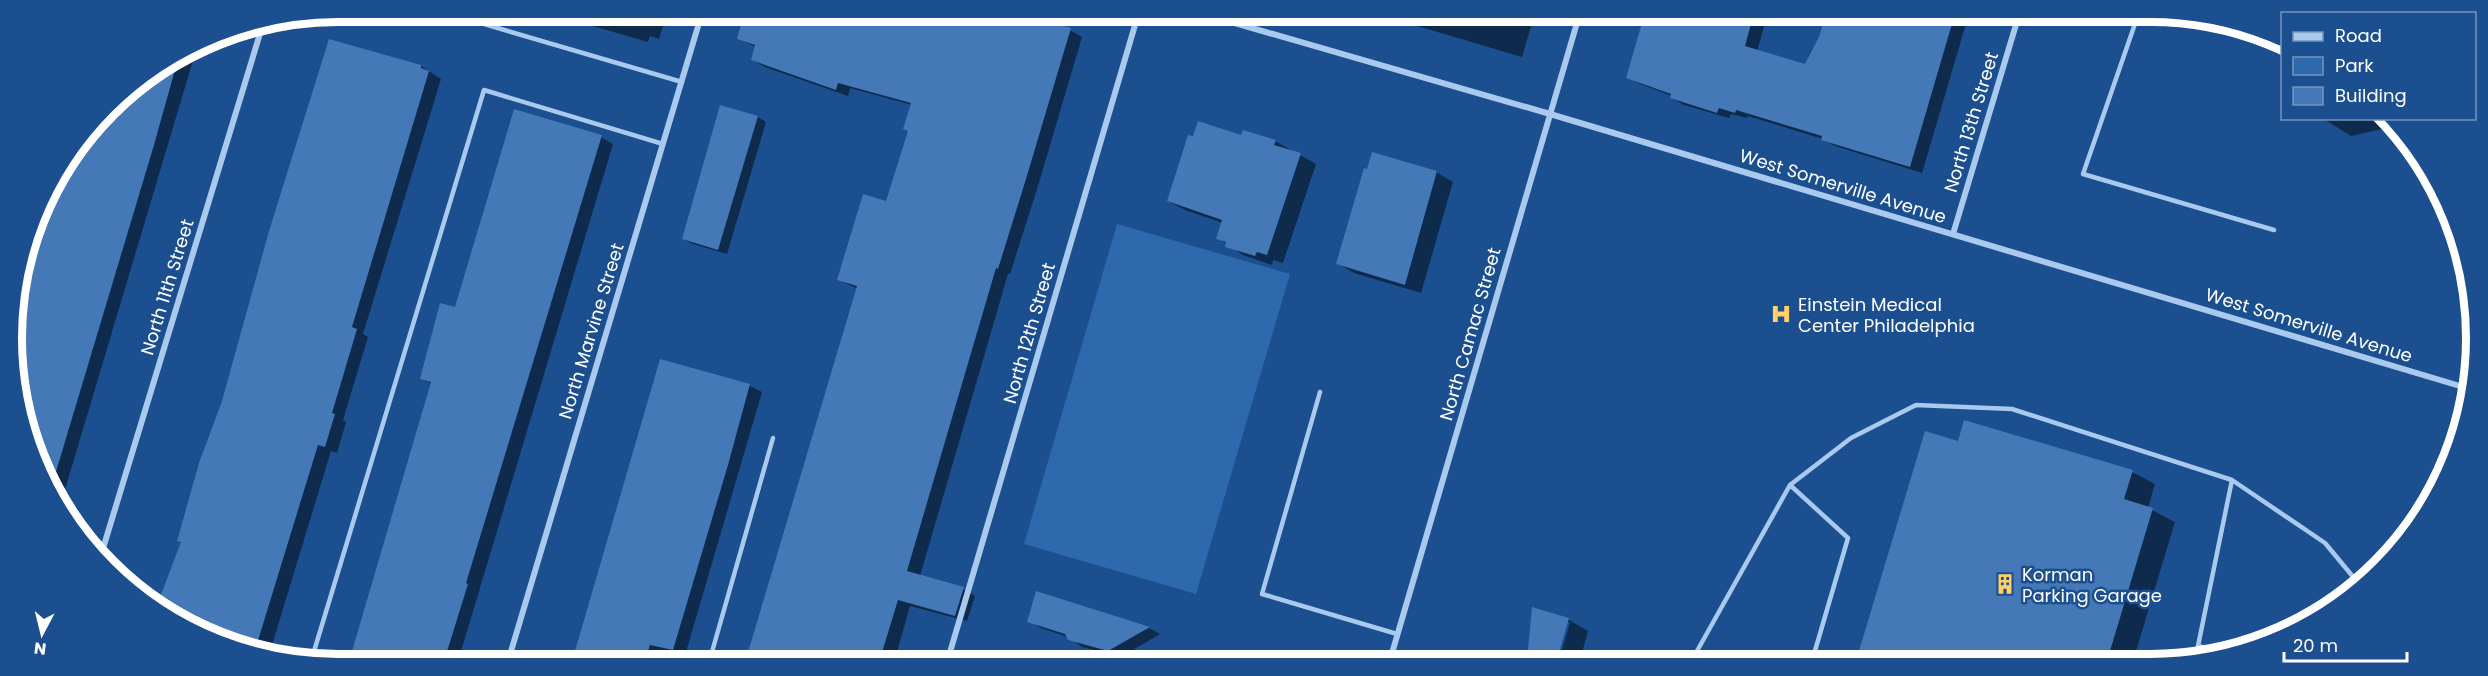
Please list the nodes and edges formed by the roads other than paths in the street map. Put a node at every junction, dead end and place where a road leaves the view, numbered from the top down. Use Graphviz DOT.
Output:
graph roads {
  1 [pos="477,22"];
  2 [pos="699,22"];
  3 [pos="1136,22"];
  4 [pos="1231,22"];
  5 [pos="1577,22"];
  6 [pos="2017,22"];
  7 [pos="2136,22"];
  8 [pos="260,32"];
  9 [pos="682,82"];
  10 [pos="1550,114"];
  11 [pos="663,144"];
  12 [pos="2274,230"];
  13 [pos="1953,234"];
  14 [pos="2462,386"];
  15 [pos="1320,392"];
  16 [pos="773,438"];
  17 [pos="2232,480"];
  18 [pos="1790,485"];
  19 [pos="103,548"];
  20 [pos="2354,578"];
  21 [pos="1397,634"];
  22 [pos="2198,646"];
  23 [pos="2207,648"];
  24 [pos="2196,650"];
  25 [pos="314,653"];
  26 [pos="510,654"];
  27 [pos="711,654"];
  28 [pos="949,654"];
  29 [pos="1392,654"];
  30 [pos="1695,654"];
  31 [pos="1814,654"];
  1 -- 9 [label="lane"];
  2 -- 9 [label="street, North Marvine Street"];
  3 -- 28 [label="street, North 12th Street"];
  4 -- 10 [label="street, West Somerville Avenue"];
  5 -- 10 [label="street, North Camac Street"];
  6 -- 13 [label="street, North 13th Street"];
  7 -- 12 [label="lane"];
  8 -- 19 [label="street, North 11th Street"];
  9 -- 11 [label="street, North Marvine Street"];
  10 -- 13 [label="street, West Somerville Avenue"];
  10 -- 21 [label="street, North Camac Street"];
  11 -- 25 [label="lane"];
  11 -- 26 [label="street, North Marvine Street"];
  13 -- 14 [label="street, West Somerville Avenue"];
  15 -- 21 [label="lane"];
  16 -- 27 [label="lane"];
  17 -- 18 [label="lane"];
  17 -- 20 [label="lane"];
  17 -- 22 [label="lane"];
  18 -- 30 [label="lane"];
  18 -- 31 [label="lane"];
  21 -- 29 [label="street, North Camac Street"];
  22 -- 23 [label="lane"];
  22 -- 24 [label="lane"];
}
